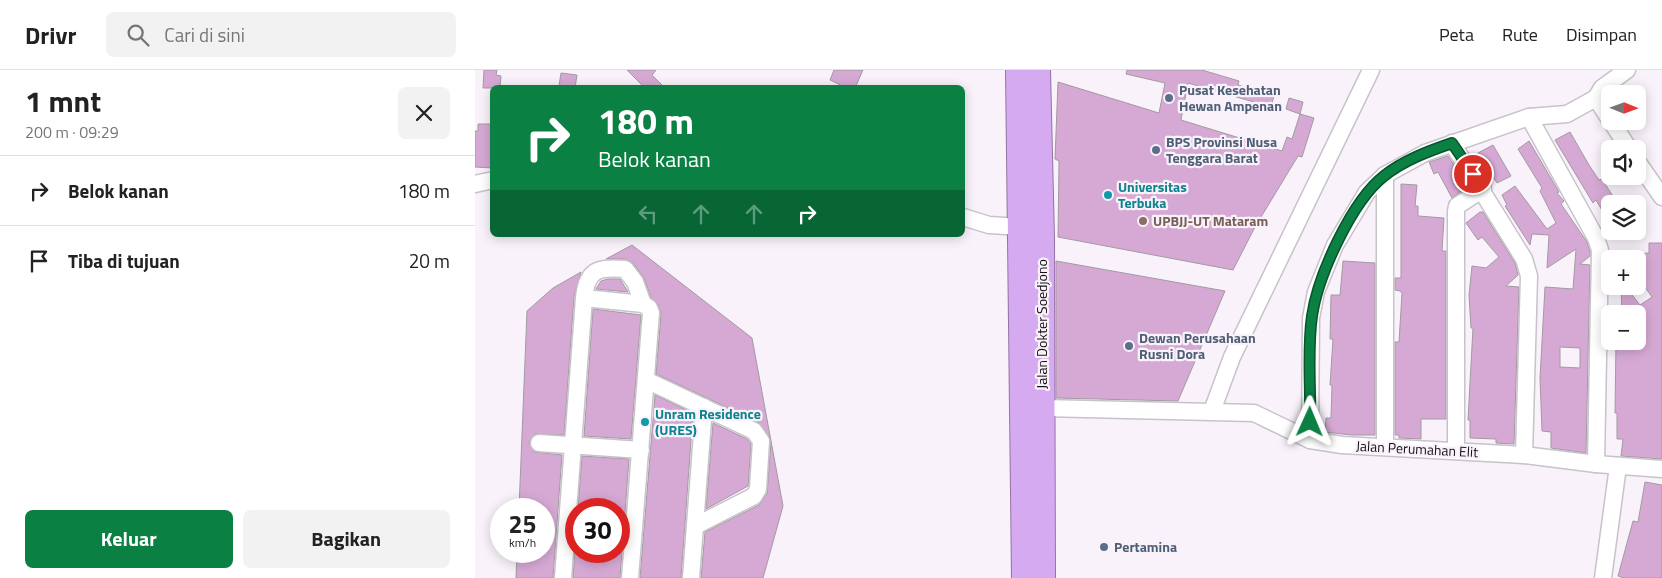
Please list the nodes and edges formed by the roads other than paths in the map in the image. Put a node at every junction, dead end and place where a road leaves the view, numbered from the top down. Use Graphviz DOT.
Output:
graph roads {
  1 [pos="1018,70"];
  2 [pos="1038,70"];
  3 [pos="1371,70"];
  4 [pos="1627,70"];
  5 [pos="1596,98"];
  6 [pos="1601,106"];
  7 [pos="1529,117"];
  8 [pos="1452,143"];
  9 [pos="1385,174"];
  10 [pos="1646,174"];
  11 [pos="490,181"];
  12 [pos="475,184"];
  13 [pos="1483,189"];
  14 [pos="1662,197"];
  15 [pos="965,219"];
  16 [pos="1021,227"];
  17 [pos="584,298"];
  18 [pos="643,304"];
  19 [pos="646,380"];
  20 [pos="704,407"];
  21 [pos="1043,408"];
  22 [pos="1212,411"];
  23 [pos="1309,440"];
  24 [pos="539,443"];
  25 [pos="573,445"];
  26 [pos="1385,446"];
  27 [pos="641,450"];
  28 [pos="1456,450"];
  29 [pos="1524,455"];
  30 [pos="1596,464"];
  31 [pos="1618,466"];
  32 [pos="1662,469"];
  33 [pos="695,526"];
  34 [pos="563,578"];
  35 [pos="629,578"];
  36 [pos="691,578"];
  37 [pos="1024,578"];
  38 [pos="1043,578"];
  39 [pos="1603,578"];
  1 -- 16 [label="highway, Jalan Dokter Soedjono"];
  2 -- 21 [label="highway, Jalan Dokter Soedjono"];
  3 -- 22 [label="street"];
  4 -- 5 [label="street"];
  5 -- 6 [label="street"];
  5 -- 7 [label="street"];
  7 -- 8 [label="street"];
  7 -- 30 [label="street"];
  8 -- 9 [label="street"];
  8 -- 13 [label="street"];
  9 -- 23 [label="street"];
  9 -- 26 [label="street"];
  10 -- 14 [label="street"];
  11 -- 12 [label="street"];
  13 -- 28 [label="street"];
  13 -- 29 [label="street"];
  15 -- 16 [label="street"];
  16 -- 37 [label="highway, Jalan Dokter Soedjono"];
  17 -- 18 [label="street"];
  17 -- 18 [label="street"];
  17 -- 25 [label="street"];
  18 -- 19 [label="street"];
  19 -- 20 [label="street"];
  19 -- 27 [label="street"];
  20 -- 33 [label="street"];
  20 -- 33 [label="street"];
  21 -- 22 [label="street, Jalan Perumahan Elit"];
  21 -- 38 [label="highway, Jalan Dokter Soedjono"];
  22 -- 23 [label="street, Jalan Perumahan Elit"];
  23 -- 26 [label="street, Jalan Perumahan Elit"];
  24 -- 25 [label="street"];
  25 -- 27 [label="street"];
  25 -- 34 [label="street"];
  26 -- 28 [label="street, Jalan Perumahan Elit"];
  27 -- 35 [label="street"];
  28 -- 29 [label="street, Jalan Perumahan Elit"];
  29 -- 30 [label="street, Jalan Perumahan Elit"];
  30 -- 31 [label="street, Jalan Perumahan Elit"];
  31 -- 32 [label="street, Jalan Perumahan Elit"];
  31 -- 39 [label="street"];
  33 -- 36 [label="street"];
}
